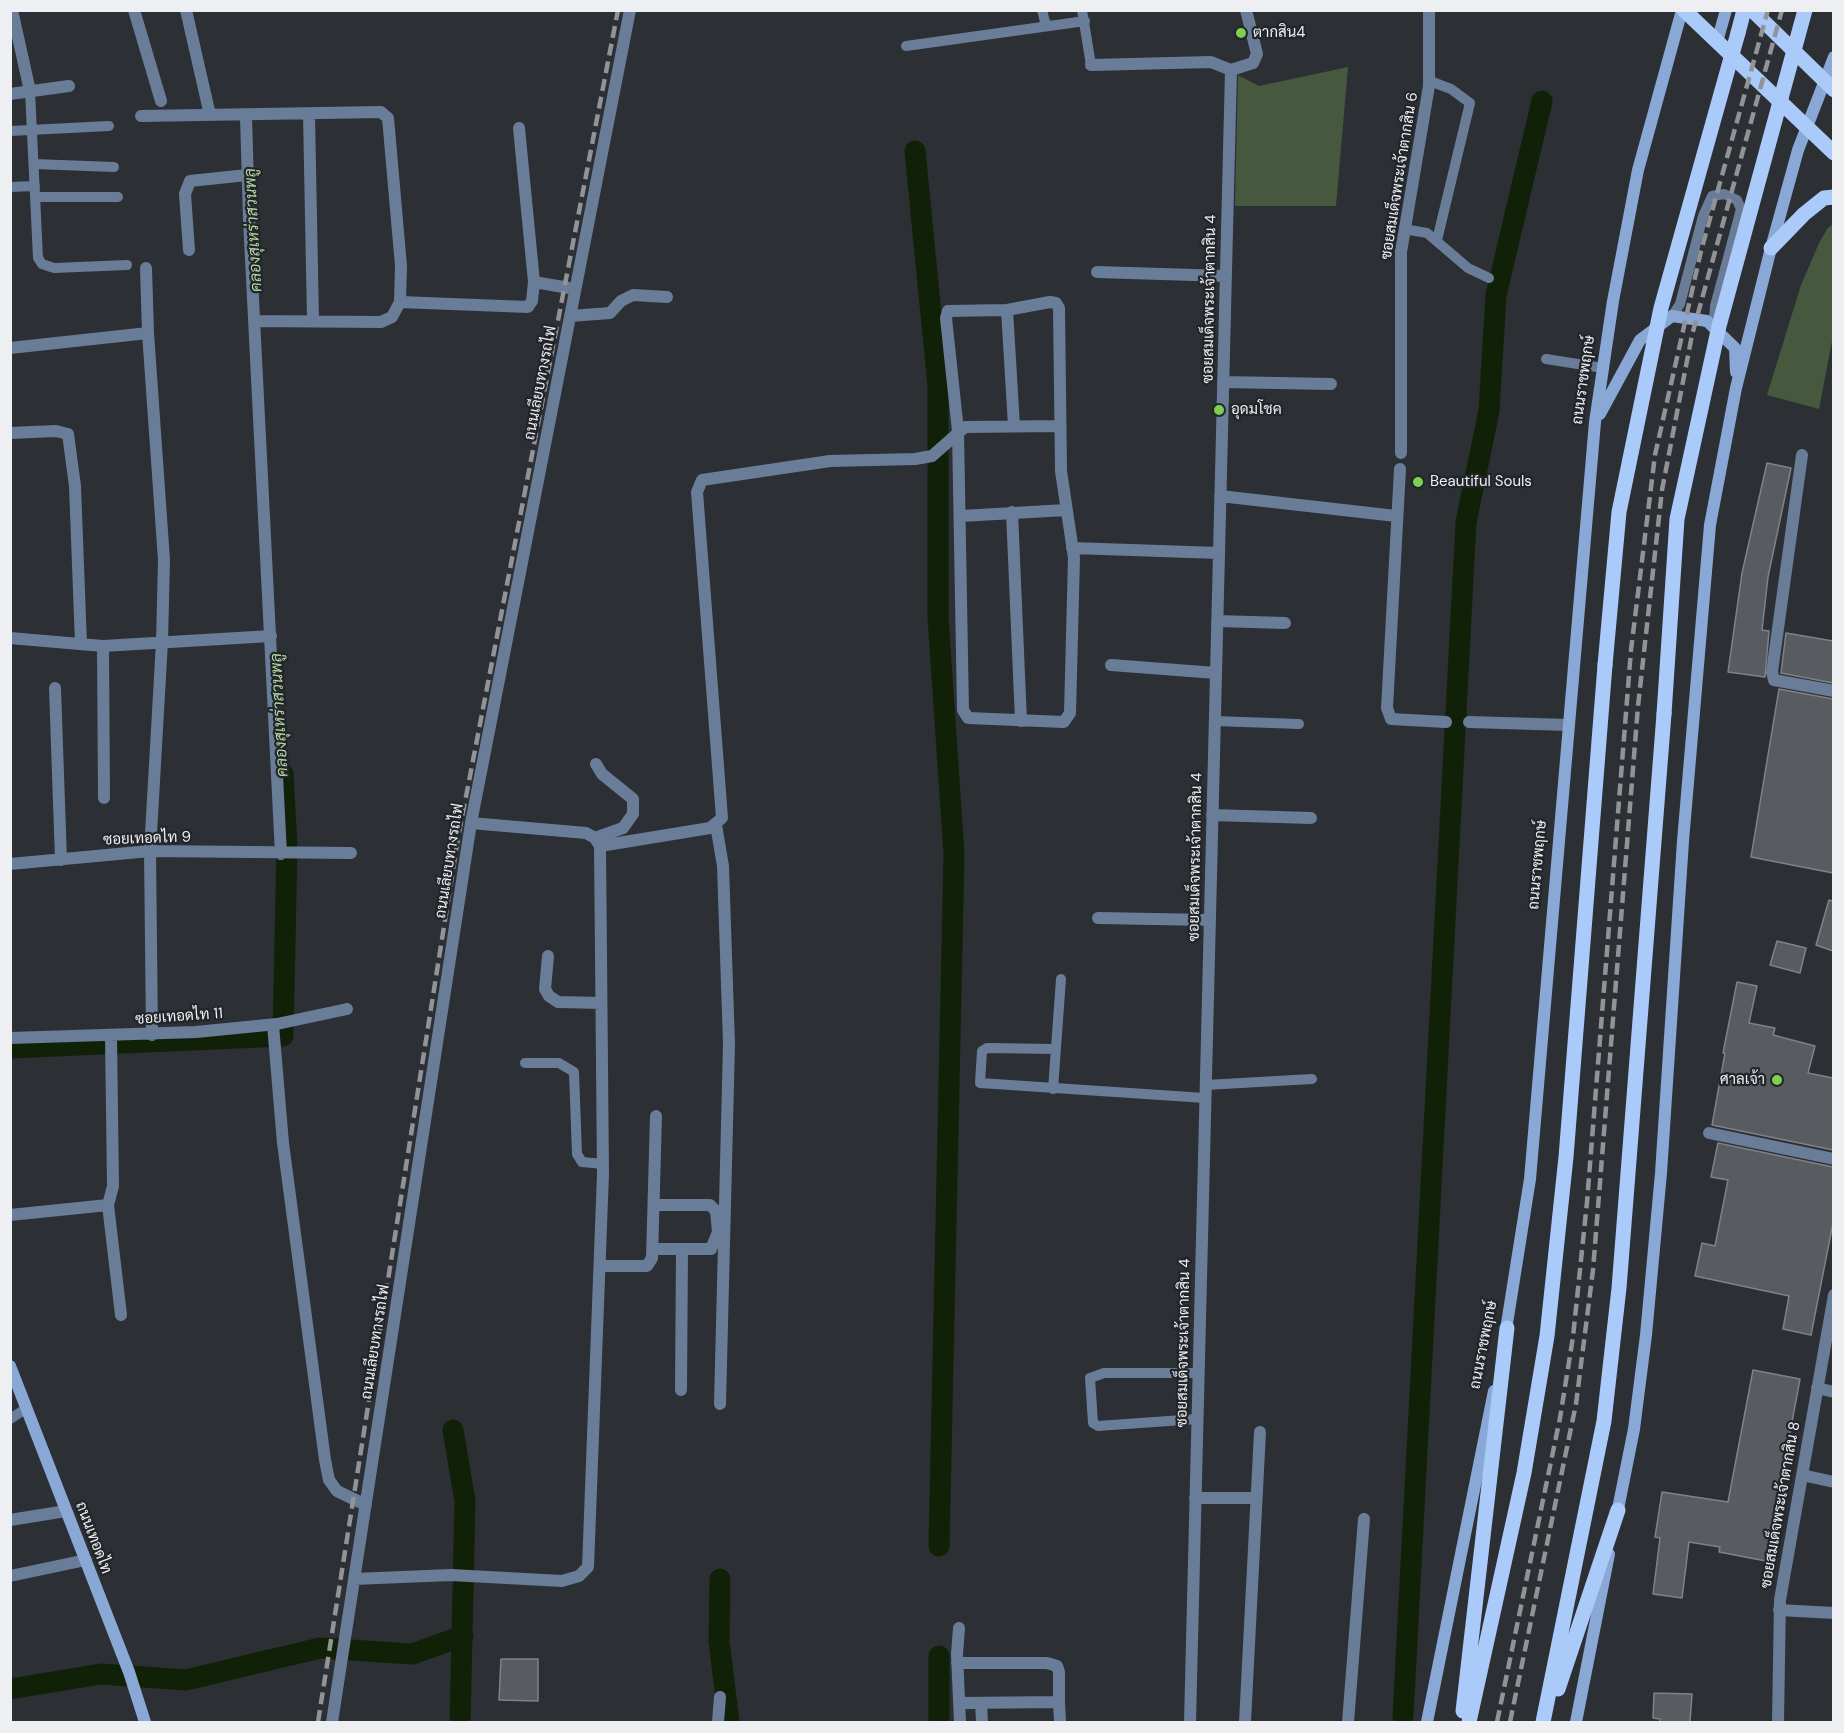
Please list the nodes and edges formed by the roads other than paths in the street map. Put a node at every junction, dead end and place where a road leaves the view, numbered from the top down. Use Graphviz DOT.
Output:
graph roads {
  1 [pos="12,10"];
  2 [pos="134,10"];
  3 [pos="186,10"];
  4 [pos="630,10"];
  5 [pos="1042,10"];
  6 [pos="1246,10"];
  7 [pos="1430,10"];
  8 [pos="1683,10"];
  9 [pos="1726,10"];
  10 [pos="1744,10"];
  11 [pos="1752,10"];
  12 [pos="1805,10"];
  13 [pos="1084,16"];
  14 [pos="1046,26"];
  15 [pos="1717,42"];
  16 [pos="906,46"];
  17 [pos="1833,57"];
  18 [pos="1091,65"];
  19 [pos="1231,70"];
  20 [pos="1430,81"];
  21 [pos="69,86"];
  22 [pos="1830,87"];
  23 [pos="30,91"];
  24 [pos="10,94"];
  25 [pos="161,101"];
  26 [pos="210,115"];
  27 [pos="309,115"];
  28 [pos="141,116"];
  29 [pos="246,116"];
  30 [pos="109,126"];
  31 [pos="519,128"];
  32 [pos="32,129"];
  33 [pos="1808,129"];
  34 [pos="10,131"];
  35 [pos="1833,153"];
  36 [pos="34,164"];
  37 [pos="114,167"];
  38 [pos="247,175"];
  39 [pos="10,187"];
  40 [pos="35,192"];
  41 [pos="118,197"];
  42 [pos="1833,197"];
  43 [pos="1404,229"];
  44 [pos="1437,240"];
  45 [pos="1771,248"];
  46 [pos="189,250"];
  47 [pos="128,265"];
  48 [pos="146,268"];
  49 [pos="1097,272"];
  50 [pos="1226,276"];
  51 [pos="1489,278"];
  52 [pos="534,282"];
  53 [pos="575,290"];
  54 [pos="667,297"];
  55 [pos="400,302"];
  56 [pos="1007,310"];
  57 [pos="570,316"];
  58 [pos="1672,316"];
  59 [pos="313,320"];
  60 [pos="257,321"];
  61 [pos="148,333"];
  62 [pos="1722,335"];
  63 [pos="10,348"];
  64 [pos="1546,359"];
  65 [pos="1603,368"];
  66 [pos="1223,382"];
  67 [pos="1331,384"];
  68 [pos="1736,388"];
  69 [pos="1595,422"];
  70 [pos="1014,426"];
  71 [pos="1060,426"];
  72 [pos="958,431"];
  73 [pos="10,433"];
  74 [pos="1401,453"];
  75 [pos="1802,455"];
  76 [pos="1400,469"];
  77 [pos="1220,496"];
  78 [pos="1066,510"];
  79 [pos="1012,512"];
  80 [pos="961,516"];
  81 [pos="1396,516"];
  82 [pos="1072,548"];
  83 [pos="1219,553"];
  84 [pos="1217,621"];
  85 [pos="1285,623"];
  86 [pos="11,634"];
  87 [pos="271,636"];
  88 [pos="162,642"];
  89 [pos="81,644"];
  90 [pos="103,646"];
  91 [pos="1111,665"];
  92 [pos="1216,673"];
  93 [pos="55,688"];
  94 [pos="1833,691"];
  95 [pos="1021,721"];
  96 [pos="1215,721"];
  97 [pos="1446,722"];
  98 [pos="1468,722"];
  99 [pos="1299,724"];
  100 [pos="1569,725"];
  101 [pos="596,764"];
  102 [pos="104,798"];
  103 [pos="1212,815"];
  104 [pos="1311,818"];
  105 [pos="471,823"];
  106 [pos="716,825"];
  107 [pos="597,842"];
  108 [pos="150,851"];
  109 [pos="351,853"];
  110 [pos="285,854"];
  111 [pos="61,860"];
  112 [pos="10,864"];
  113 [pos="1098,918"];
  114 [pos="1210,920"];
  115 [pos="548,956"];
  116 [pos="1061,979"];
  117 [pos="601,1004"];
  118 [pos="347,1009"];
  119 [pos="280,1024"];
  120 [pos="152,1035"];
  121 [pos="111,1036"];
  122 [pos="10,1038"];
  123 [pos="1055,1049"];
  124 [pos="525,1063"];
  125 [pos="1312,1079"];
  126 [pos="1206,1085"];
  127 [pos="1053,1089"];
  128 [pos="1205,1098"];
  129 [pos="656,1116"];
  130 [pos="1709,1133"];
  131 [pos="1833,1159"];
  132 [pos="603,1164"];
  133 [pos="108,1205"];
  134 [pos="654,1205"];
  135 [pos="10,1215"];
  136 [pos="653,1249"];
  137 [pos="682,1249"];
  138 [pos="600,1266"];
  139 [pos="1833,1295"];
  140 [pos="121,1315"];
  141 [pos="1507,1328"];
  142 [pos="10,1366"];
  143 [pos="1198,1373"];
  144 [pos="1817,1388"];
  145 [pos="681,1390"];
  146 [pos="1833,1392"];
  147 [pos="720,1404"];
  148 [pos="27,1408"];
  149 [pos="10,1419"];
  150 [pos="1197,1419"];
  151 [pos="1260,1432"];
  152 [pos="1802,1475"];
  153 [pos="1833,1482"];
  154 [pos="1195,1498"];
  155 [pos="1255,1498"];
  156 [pos="366,1505"];
  157 [pos="1618,1510"];
  158 [pos="66,1511"];
  159 [pos="1364,1519"];
  160 [pos="10,1520"];
  161 [pos="86,1560"];
  162 [pos="10,1576"];
  163 [pos="354,1579"];
  164 [pos="1779,1610"];
  165 [pos="1833,1613"];
  166 [pos="959,1628"];
  167 [pos="957,1663"];
  168 [pos="720,1697"];
  169 [pos="1059,1702"];
  170 [pos="959,1703"];
  171 [pos="981,1703"];
  172 [pos="145,1722"];
  173 [pos="332,1722"];
  174 [pos="718,1722"];
  175 [pos="960,1722"];
  176 [pos="982,1722"];
  177 [pos="1060,1722"];
  178 [pos="1190,1722"];
  179 [pos="1245,1722"];
  180 [pos="1348,1722"];
  181 [pos="1427,1722"];
  182 [pos="1461,1722"];
  183 [pos="1469,1722"];
  184 [pos="1545,1722"];
  185 [pos="1576,1722"];
  186 [pos="1778,1722"];
  1 -- 23 [label="street"];
  2 -- 25 [label="street"];
  3 -- 26 [label="street"];
  4 -- 53 [label="street, ถนนเลียบทางรถไฟ"];
  5 -- 14 [label="lane"];
  6 -- 19 [label="street"];
  7 -- 20 [label="street, ซอยสมเด็จพระเจ้าตากสิน 6"];
  8 -- 15 [label="main road"];
  8 -- 65 [label="main road, ถนนราชพฤกษ์"];
  9 -- 15 [label="main road"];
  10 -- 183 [label="main road, bridge"];
  11 -- 22 [label="main road"];
  12 -- 184 [label="main road, bridge"];
  13 -- 14 [label="lane"];
  13 -- 18 [label="lane"];
  14 -- 16 [label="lane"];
  15 -- 33 [label="main road"];
  17 -- 22 [label="main road"];
  18 -- 19 [label="street"];
  19 -- 50 [label="street, ซอยสมเด็จพระเจ้าตากสิน 4"];
  20 -- 43 [label="street, ซอยสมเด็จพระเจ้าตากสิน 6"];
  20 -- 44 [label="lane"];
  21 -- 23 [label="street"];
  22 -- 33 [label="main road"];
  23 -- 24 [label="street"];
  23 -- 32 [label="lane"];
  26 -- 28 [label="street"];
  26 -- 29 [label="street"];
  27 -- 29 [label="street"];
  27 -- 55 [label="street"];
  27 -- 59 [label="street"];
  29 -- 38 [label="street"];
  30 -- 32 [label="lane"];
  31 -- 52 [label="street"];
  32 -- 34 [label="lane"];
  32 -- 36 [label="lane"];
  33 -- 35 [label="main road"];
  33 -- 45 [label="main road"];
  36 -- 37 [label="lane"];
  36 -- 40 [label="lane"];
  38 -- 46 [label="street"];
  38 -- 60 [label="street"];
  39 -- 40 [label="lane"];
  40 -- 41 [label="lane"];
  40 -- 47 [label="lane"];
  42 -- 45 [label="main road"];
  43 -- 44 [label="lane"];
  43 -- 74 [label="street, ซอยสมเด็จพระเจ้าตากสิน 6"];
  44 -- 51 [label="lane"];
  45 -- 68 [label="main road"];
  48 -- 61 [label="street"];
  49 -- 50 [label="street"];
  50 -- 66 [label="street, ซอยสมเด็จพระเจ้าตากสิน 4"];
  52 -- 53 [label="street"];
  52 -- 55 [label="street"];
  53 -- 57 [label="street, ถนนเลียบทางรถไฟ"];
  54 -- 57 [label="street"];
  55 -- 59 [label="street"];
  56 -- 70 [label="street"];
  56 -- 71 [label="street"];
  56 -- 72 [label="street"];
  57 -- 105 [label="street, ถนนเลียบทางรถไฟ"];
  58 -- 62 [label="main road"];
  58 -- 62 [label="lane"];
  58 -- 69 [label="main road"];
  59 -- 60 [label="street"];
  60 -- 87 [label="street"];
  61 -- 63 [label="street"];
  61 -- 88 [label="street"];
  62 -- 68 [label="main road"];
  64 -- 65 [label="lane"];
  65 -- 69 [label="main road, ถนนราชพฤกษ์"];
  66 -- 67 [label="street"];
  66 -- 77 [label="street, ซอยสมเด็จพระเจ้าตากสิน 4"];
  68 -- 157 [label="main road"];
  69 -- 100 [label="main road, ถนนราชพฤกษ์"];
  70 -- 71 [label="street"];
  70 -- 72 [label="street"];
  71 -- 78 [label="street"];
  72 -- 80 [label="street"];
  72 -- 106 [label="street"];
  73 -- 89 [label="street"];
  75 -- 94 [label="street"];
  76 -- 81 [label="street"];
  77 -- 81 [label="street"];
  77 -- 83 [label="street, ซอยสมเด็จพระเจ้าตากสิน 4"];
  78 -- 79 [label="street"];
  78 -- 82 [label="street"];
  79 -- 80 [label="street"];
  79 -- 95 [label="street"];
  80 -- 95 [label="street"];
  81 -- 97 [label="street"];
  82 -- 83 [label="street"];
  82 -- 95 [label="street"];
  83 -- 84 [label="street, ซอยสมเด็จพระเจ้าตากสิน 4"];
  84 -- 85 [label="street"];
  84 -- 92 [label="street, ซอยสมเด็จพระเจ้าตากสิน 4"];
  86 -- 89 [label="street"];
  87 -- 88 [label="street"];
  87 -- 110 [label="street"];
  88 -- 90 [label="street"];
  88 -- 108 [label="street"];
  89 -- 90 [label="street"];
  90 -- 102 [label="street"];
  91 -- 92 [label="street"];
  92 -- 96 [label="street, ซอยสมเด็จพระเจ้าตากสิน 4"];
  93 -- 111 [label="street"];
  96 -- 99 [label="lane"];
  96 -- 103 [label="street, ซอยสมเด็จพระเจ้าตากสิน 4"];
  98 -- 100 [label="street"];
  100 -- 141 [label="main road, ถนนราชพฤกษ์"];
  101 -- 107 [label="street"];
  103 -- 104 [label="street"];
  103 -- 114 [label="street, ซอยสมเด็จพระเจ้าตากสิน 4"];
  105 -- 107 [label="street"];
  105 -- 156 [label="street, ถนนเลียบทางรถไฟ"];
  106 -- 107 [label="street"];
  106 -- 147 [label="street"];
  107 -- 117 [label="street"];
  108 -- 110 [label="street, ซอยเทอดไท 9"];
  108 -- 111 [label="street, ซอยเทอดไท 9"];
  108 -- 120 [label="street"];
  109 -- 110 [label="street, ซอยเทอดไท 9"];
  111 -- 112 [label="street, ซอยเทอดไท 9"];
  113 -- 114 [label="street"];
  114 -- 126 [label="street, ซอยสมเด็จพระเจ้าตากสิน 4"];
  115 -- 117 [label="street"];
  116 -- 123 [label="lane"];
  117 -- 132 [label="street"];
  118 -- 119 [label="street, ซอยเทอดไท 11"];
  119 -- 120 [label="street, ซอยเทอดไท 11"];
  119 -- 156 [label="street"];
  120 -- 121 [label="street, ซอยเทอดไท 11"];
  121 -- 122 [label="street, ซอยเทอดไท 11"];
  121 -- 133 [label="street"];
  123 -- 127 [label="lane"];
  123 -- 127 [label="lane"];
  124 -- 132 [label="lane"];
  125 -- 126 [label="lane"];
  126 -- 128 [label="street, ซอยสมเด็จพระเจ้าตากสิน 4"];
  127 -- 128 [label="lane"];
  128 -- 143 [label="street, ซอยสมเด็จพระเจ้าตากสิน 4"];
  129 -- 134 [label="street"];
  130 -- 131 [label="street"];
  132 -- 138 [label="street"];
  133 -- 135 [label="street"];
  133 -- 140 [label="street"];
  134 -- 136 [label="street"];
  134 -- 137 [label="street"];
  136 -- 137 [label="street"];
  136 -- 138 [label="street"];
  137 -- 145 [label="street"];
  138 -- 163 [label="street"];
  139 -- 144 [label="street, ซอยสมเด็จพระเจ้าตากสิน 8"];
  141 -- 181 [label="main road, ถนนราชพฤกษ์"];
  141 -- 182 [label="main road"];
  142 -- 148 [label="main road, ถนนเทอดไท"];
  143 -- 150 [label="street, ซอยสมเด็จพระเจ้าตากสิน 4"];
  143 -- 150 [label="lane"];
  144 -- 146 [label="street"];
  144 -- 152 [label="street, ซอยสมเด็จพระเจ้าตากสิน 8"];
  148 -- 149 [label="lane"];
  148 -- 158 [label="main road, ถนนเทอดไท"];
  150 -- 154 [label="street, ซอยสมเด็จพระเจ้าตากสิน 4"];
  151 -- 155 [label="street"];
  152 -- 153 [label="street"];
  152 -- 164 [label="street, ซอยสมเด็จพระเจ้าตากสิน 8"];
  154 -- 155 [label="street"];
  154 -- 178 [label="street, ซอยสมเด็จพระเจ้าตากสิน 4"];
  155 -- 179 [label="street"];
  156 -- 163 [label="street, ถนนเลียบทางรถไฟ"];
  157 -- 184 [label="main road"];
  157 -- 185 [label="main road"];
  158 -- 160 [label="street"];
  158 -- 161 [label="main road, ถนนเทอดไท"];
  159 -- 180 [label="street"];
  161 -- 162 [label="street"];
  161 -- 172 [label="main road, ถนนเทอดไท"];
  163 -- 173 [label="street, ถนนเลียบทางรถไฟ"];
  164 -- 165 [label="street"];
  164 -- 186 [label="street, ซอยสมเด็จพระเจ้าตากสิน 8"];
  166 -- 167 [label="street"];
  167 -- 169 [label="street"];
  167 -- 170 [label="street"];
  168 -- 174 [label="street"];
  169 -- 171 [label="street"];
  169 -- 177 [label="street"];
  170 -- 171 [label="street"];
  170 -- 175 [label="street"];
  171 -- 176 [label="street"];
}
